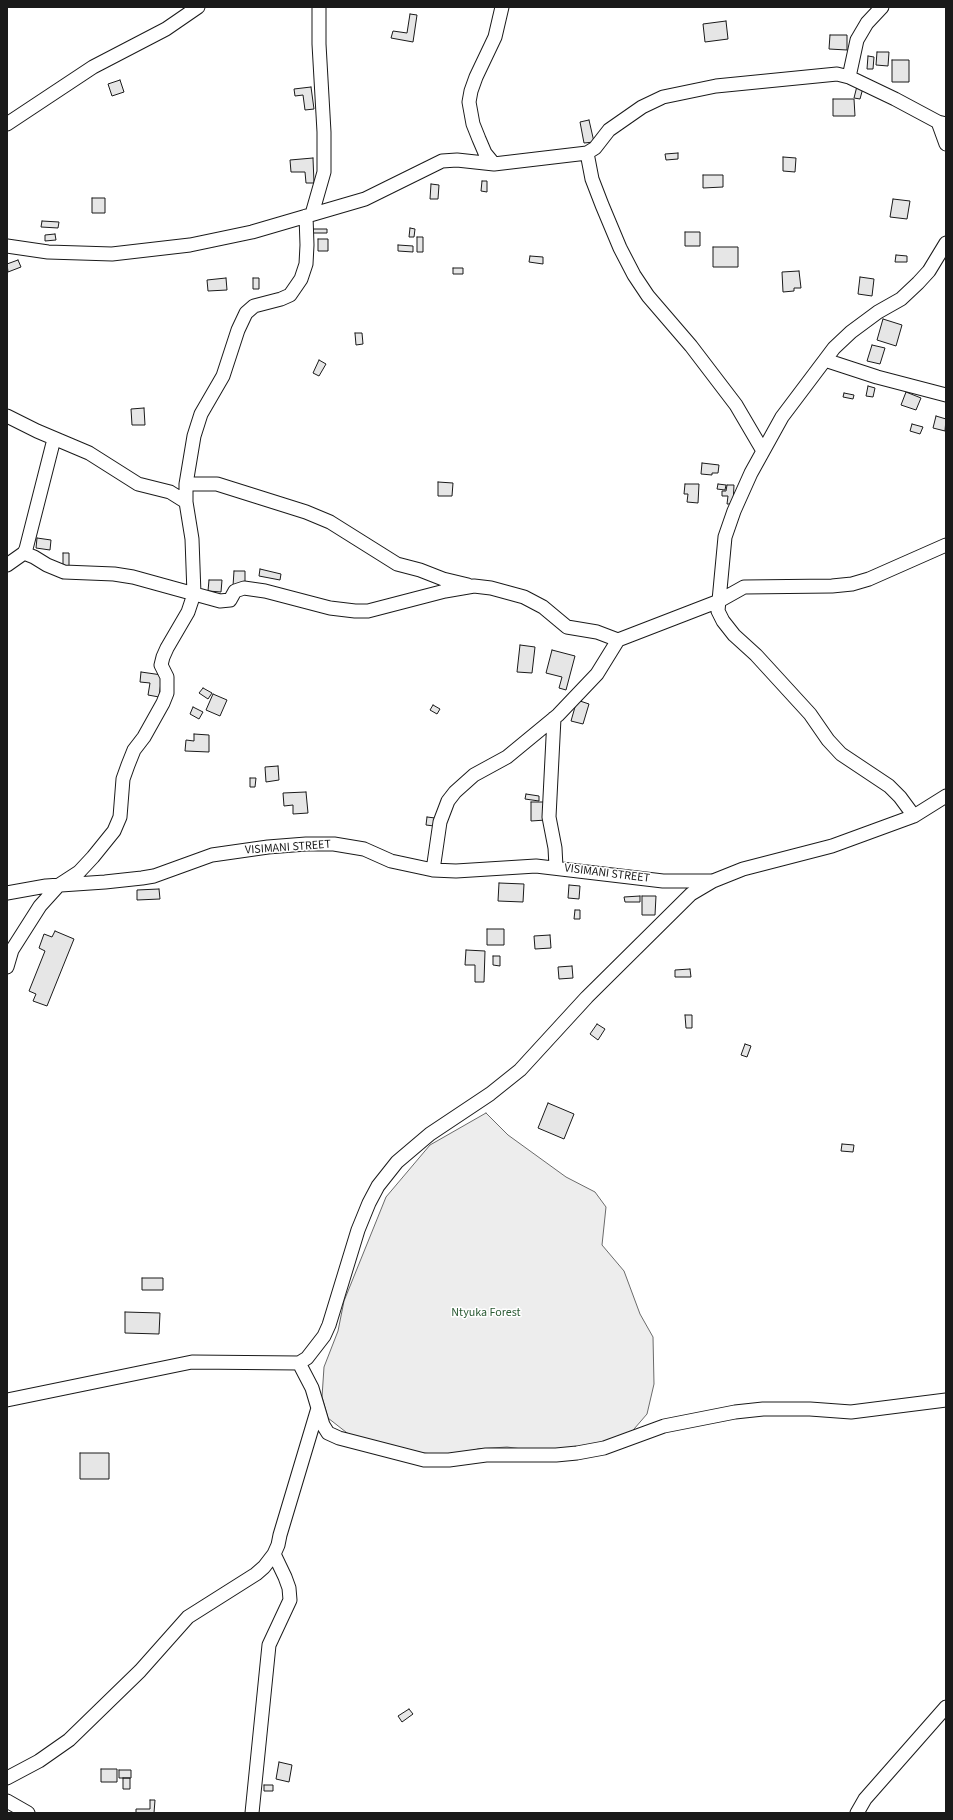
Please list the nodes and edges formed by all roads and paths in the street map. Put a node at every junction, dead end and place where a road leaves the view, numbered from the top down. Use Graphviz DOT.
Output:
graph roads {
  1 [pos="198,7"];
  2 [pos="319,7"];
  3 [pos="502,7"];
  4 [pos="882,7"];
  5 [pos="849,77"];
  6 [pos="942,123"];
  7 [pos="7,124"];
  8 [pos="946,144"];
  9 [pos="587,153"];
  10 [pos="494,164"];
  11 [pos="309,215"];
  12 [pos="946,243"];
  13 [pos="7,246"];
  14 [pos="825,360"];
  15 [pos="946,395"];
  16 [pos="7,416"];
  17 [pos="54,438"];
  18 [pos="762,451"];
  19 [pos="186,484"];
  20 [pos="186,502"];
  21 [pos="946,545"];
  22 [pos="24,553"];
  23 [pos="7,565"];
  24 [pos="474,586"];
  25 [pos="194,594"];
  26 [pos="719,601"];
  27 [pos="618,640"];
  28 [pos="554,718"];
  29 [pos="946,796"];
  30 [pos="914,816"];
  31 [pos="556,868"];
  32 [pos="433,870"];
  33 [pos="713,880"];
  34 [pos="59,885"];
  35 [pos="7,893"];
  36 [pos="7,967"];
  37 [pos="300,1363"];
  38 [pos="7,1400"];
  39 [pos="946,1400"];
  40 [pos="318,1408"];
  41 [pos="274,1554"];
  42 [pos="946,1707"];
  43 [pos="7,1778"];
  44 [pos="7,1801"];
  45 [pos="28,1813"];
  46 [pos="252,1813"];
  47 [pos="857,1813"];
  1 -- 7 [label="street"];
  2 -- 11 [label="street"];
  3 -- 10 [label="street"];
  4 -- 5 [label="street"];
  5 -- 6 [label="street"];
  5 -- 9 [label="street"];
  6 -- 8 [label="street"];
  9 -- 10 [label="street"];
  9 -- 18 [label="street"];
  10 -- 11 [label="street"];
  11 -- 13 [label="street"];
  11 -- 19 [label="street"];
  12 -- 14 [label="street"];
  14 -- 15 [label="street"];
  14 -- 18 [label="street"];
  16 -- 17 [label="street"];
  17 -- 20 [label="street"];
  17 -- 22 [label="street"];
  18 -- 26 [label="street"];
  19 -- 20 [label="street"];
  19 -- 24 [label="street"];
  20 -- 25 [label="street"];
  21 -- 26 [label="street"];
  22 -- 23 [label="street"];
  22 -- 25 [label="street"];
  24 -- 25 [label="street"];
  24 -- 27 [label="street"];
  25 -- 34 [label="street"];
  26 -- 27 [label="street"];
  26 -- 30 [label="street"];
  27 -- 28 [label="street"];
  28 -- 31 [label="street"];
  28 -- 32 [label="street"];
  29 -- 30 [label="street"];
  30 -- 33 [label="street"];
  31 -- 32 [label="street, VISIMANI STREET"];
  31 -- 33 [label="street, VISIMANI STREET"];
  32 -- 34 [label="street, VISIMANI STREET"];
  33 -- 37 [label="street"];
  34 -- 35 [label="street, VISIMANI STREET"];
  34 -- 36 [label="street"];
  37 -- 38 [label="street"];
  37 -- 40 [label="street"];
  39 -- 40 [label="street"];
  40 -- 41 [label="street"];
  41 -- 43 [label="street"];
  41 -- 46 [label="street"];
  42 -- 47 [label="street"];
  44 -- 45 [label="street"];
}
